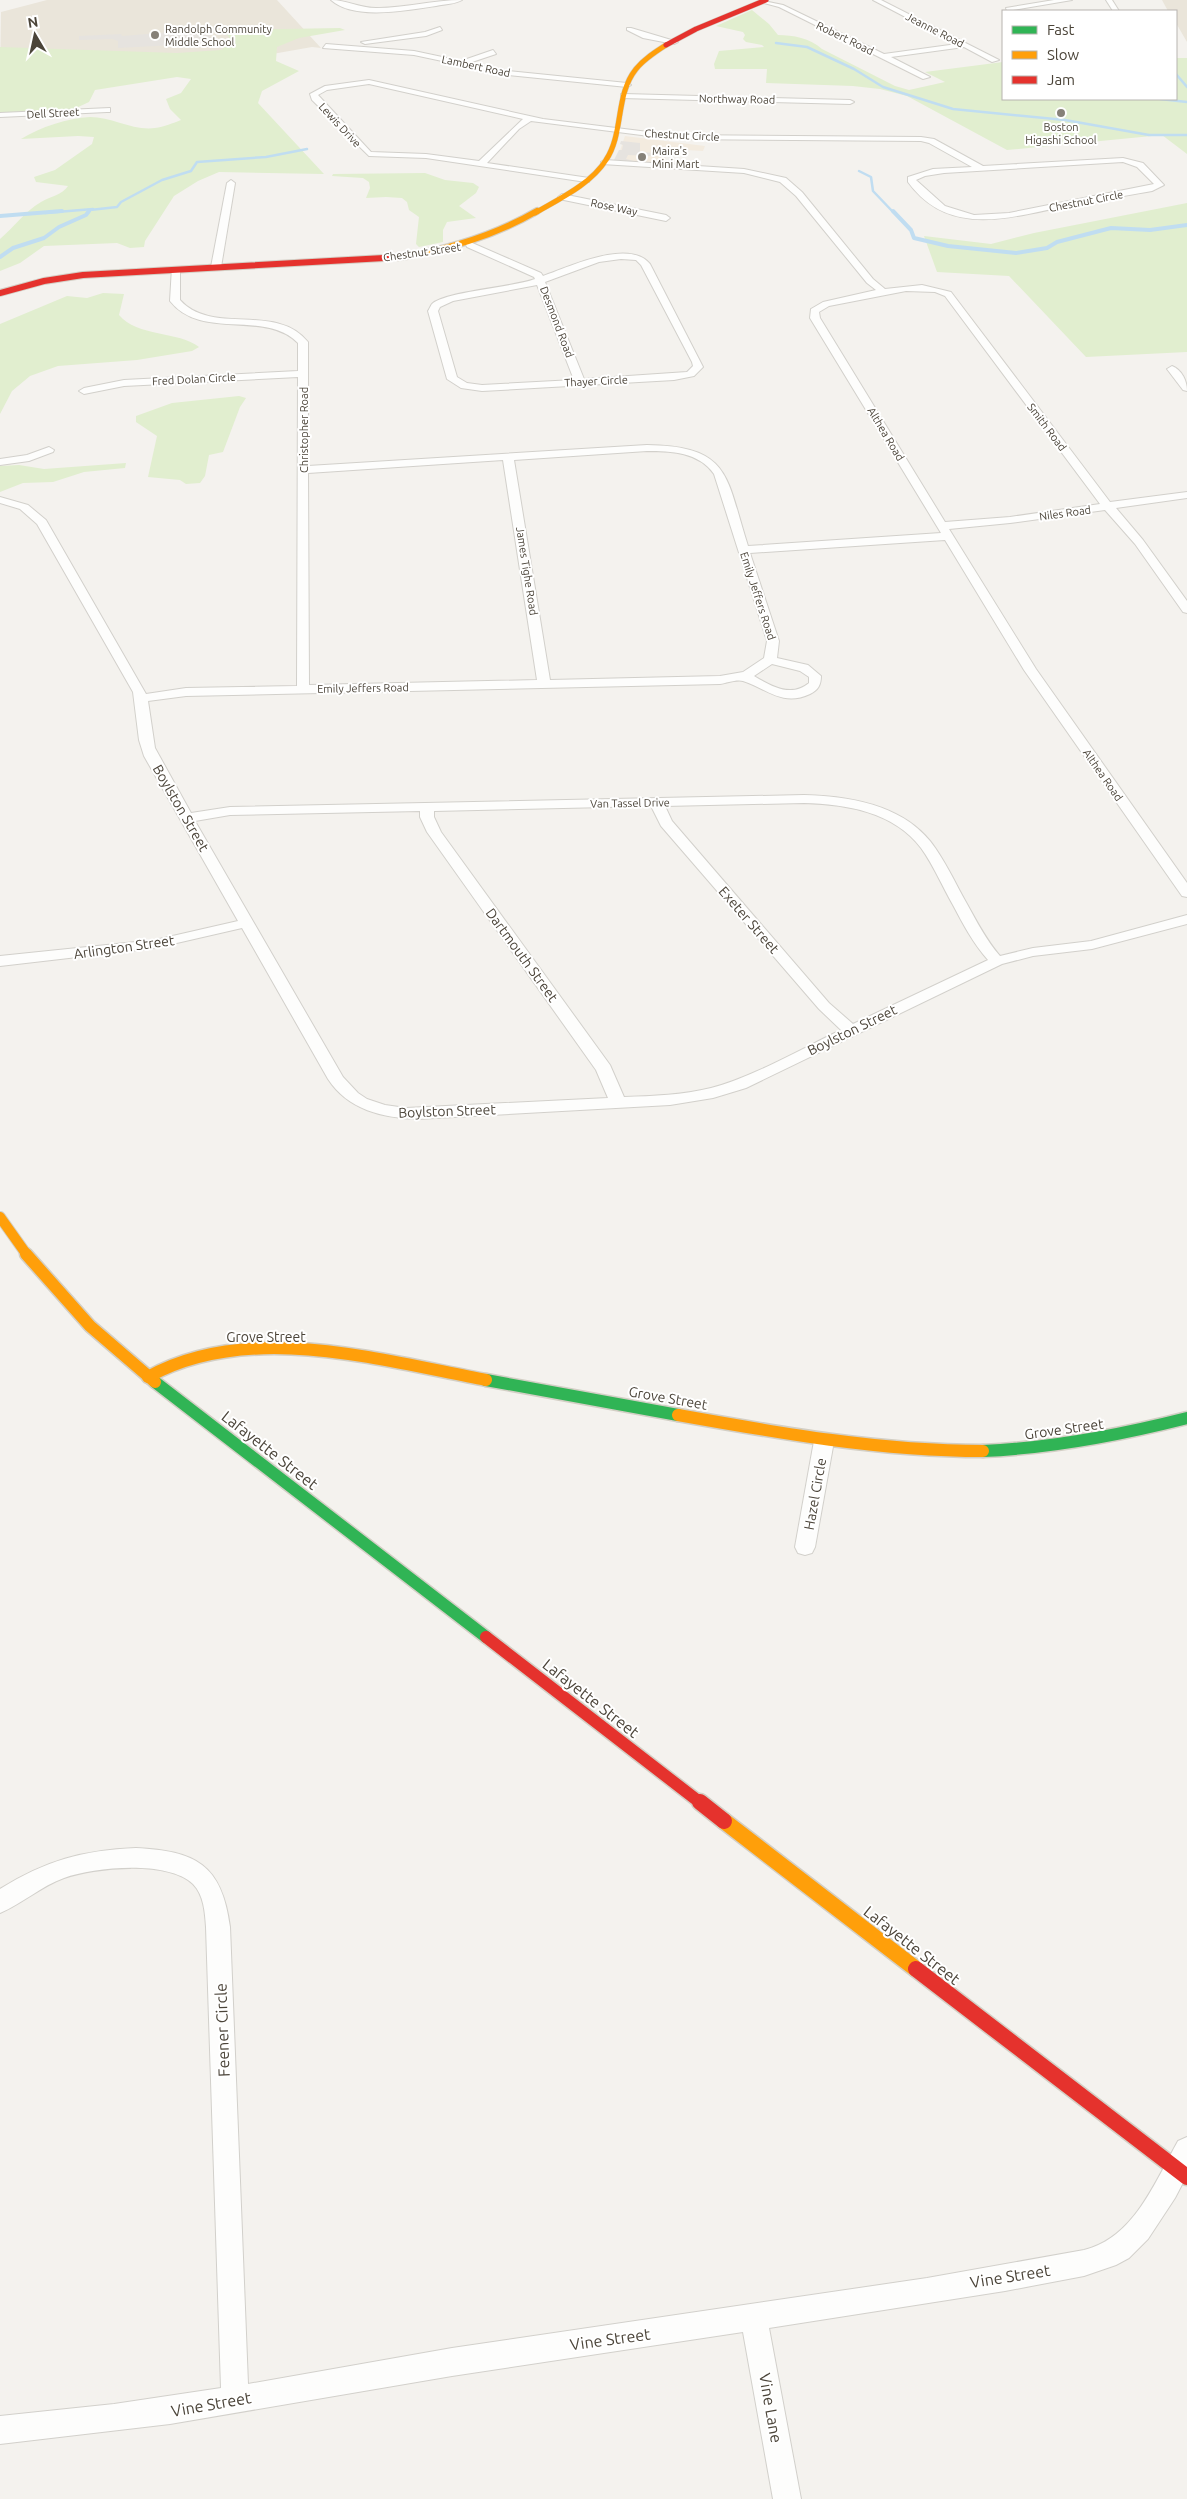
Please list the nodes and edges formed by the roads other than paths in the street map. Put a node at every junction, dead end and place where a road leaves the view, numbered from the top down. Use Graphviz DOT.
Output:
graph roads {
  1 [pos="334,0"];
  2 [pos="459,0"];
  3 [pos="876,0"];
  4 [pos="1069,0"];
  5 [pos="444,1"];
  6 [pos="764,1"];
  7 [pos="1010,10"];
  8 [pos="440,29"];
  9 [pos="629,29"];
  10 [pos="674,42"];
  11 [pos="964,45"];
  12 [pos="329,46"];
  13 [pos="364,46"];
  14 [pos="493,52"];
  15 [pos="883,56"];
  16 [pos="995,60"];
  17 [pos="461,63"];
  18 [pos="926,77"];
  19 [pos="626,85"];
  20 [pos="624,96"];
  21 [pos="850,102"];
  22 [pos="107,110"];
  23 [pos="0,115"];
  24 [pos="530,118"];
  25 [pos="616,130"];
  26 [pos="605,162"];
  27 [pos="481,164"];
  28 [pos="982,169"];
  29 [pos="586,180"];
  30 [pos="231,183"];
  31 [pos="562,197"];
  32 [pos="666,218"];
  33 [pos="470,245"];
  34 [pos="216,267"];
  35 [pos="175,269"];
  36 [pos="541,281"];
  37 [pos="0,293"];
  38 [pos="885,293"];
  39 [pos="1172,369"];
  40 [pos="304,374"];
  41 [pos="580,382"];
  42 [pos="1187,388"];
  43 [pos="84,391"];
  44 [pos="49,450"];
  45 [pos="508,457"];
  46 [pos="0,462"];
  47 [pos="304,470"];
  48 [pos="1187,495"];
  49 [pos="0,500"];
  50 [pos="1109,507"];
  51 [pos="945,531"];
  52 [pos="743,550"];
  53 [pos="1187,609"];
  54 [pos="770,660"];
  55 [pos="744,676"];
  56 [pos="544,684"];
  57 [pos="303,690"];
  58 [pos="141,698"];
  59 [pos="657,802"];
  60 [pos="427,807"];
  61 [pos="186,818"];
  62 [pos="1187,893"];
  63 [pos="1187,919"];
  64 [pos="247,923"];
  65 [pos="0,961"];
  66 [pos="997,961"];
  67 [pos="851,1031"];
  68 [pos="617,1103"];
  69 [pos="0,1217"];
  70 [pos="148,1377"];
  71 [pos="1187,1418"];
  72 [pos="824,1441"];
  73 [pos="805,1548"];
  74 [pos="0,1902"];
  75 [pos="1183,2165"];
  76 [pos="754,2318"];
  77 [pos="235,2400"];
  78 [pos="0,2430"];
  79 [pos="787,2499"];
  1 -- 5 [label="street"];
  2 -- 5 [label="street"];
  3 -- 11 [label="street, Jeanne Road"];
  4 -- 7 [label="street"];
  6 -- 10 [label="main road, Chestnut Street"];
  6 -- 15 [label="street, Robert Road"];
  8 -- 13 [label="street"];
  9 -- 10 [label="street"];
  10 -- 19 [label="main road, Chestnut Street"];
  11 -- 15 [label="street"];
  11 -- 16 [label="street, Jeanne Road"];
  12 -- 13 [label="street, Lambert Road"];
  13 -- 17 [label="street, Lambert Road"];
  14 -- 17 [label="street"];
  15 -- 18 [label="street, Robert Road"];
  17 -- 19 [label="street, Lambert Road"];
  19 -- 20 [label="main road, Chestnut Street"];
  20 -- 21 [label="street, Northway Road"];
  20 -- 25 [label="main road, Chestnut Street"];
  22 -- 23 [label="street, Dell Street"];
  24 -- 25 [label="street, Lewis Drive"];
  24 -- 27 [label="street"];
  24 -- 27 [label="street, Lewis Drive"];
  25 -- 26 [label="main road, Chestnut Street"];
  25 -- 28 [label="street, Chestnut Circle"];
  26 -- 29 [label="main road, Chestnut Street"];
  26 -- 38 [label="street"];
  27 -- 29 [label="street, Lewis Drive"];
  28 -- 28 [label="street, Chestnut Circle"];
  29 -- 31 [label="main road, Chestnut Street"];
  30 -- 34 [label="street"];
  31 -- 32 [label="street, Rose Way"];
  31 -- 33 [label="main road, Chestnut Street"];
  33 -- 34 [label="main road, Chestnut Street"];
  33 -- 36 [label="street, Desmond Road"];
  34 -- 35 [label="main road, Chestnut Street"];
  35 -- 37 [label="main road, Chestnut Street"];
  35 -- 40 [label="street, Christopher Road"];
  36 -- 41 [label="street, Desmond Road"];
  36 -- 41 [label="street, Thayer Circle"];
  36 -- 41 [label="street, Thayer Circle"];
  38 -- 50 [label="street, Smith Road"];
  38 -- 51 [label="street, Althea Road"];
  39 -- 42 [label="street"];
  40 -- 43 [label="street, Fred Dolan Circle"];
  40 -- 47 [label="street, Christopher Road"];
  44 -- 46 [label="street"];
  45 -- 47 [label="street, Emily Jeffers Road"];
  45 -- 52 [label="street, Emily Jeffers Road"];
  45 -- 56 [label="street, James Tighe Road"];
  47 -- 57 [label="street, Christopher Road"];
  48 -- 50 [label="street, Niles Road"];
  49 -- 58 [label="street, Boylston Street"];
  50 -- 51 [label="street, Niles Road"];
  50 -- 53 [label="street, Smith Road"];
  51 -- 52 [label="street, Niles Road"];
  51 -- 62 [label="street, Althea Road"];
  52 -- 54 [label="street, Emily Jeffers Road"];
  54 -- 55 [label="street, Emily Jeffers Road"];
  54 -- 55 [label="street"];
  55 -- 56 [label="street, Emily Jeffers Road"];
  56 -- 57 [label="street, Emily Jeffers Road"];
  57 -- 58 [label="street, Emily Jeffers Road"];
  58 -- 61 [label="street, Boylston Street"];
  59 -- 60 [label="street, Van Tassel Drive"];
  59 -- 66 [label="street, Van Tassel Drive"];
  59 -- 67 [label="street, Exeter Street"];
  60 -- 61 [label="street, Van Tassel Drive"];
  60 -- 68 [label="street, Dartmouth Street"];
  61 -- 64 [label="street, Boylston Street"];
  63 -- 66 [label="street, Boylston Street"];
  64 -- 65 [label="street, Arlington Street"];
  64 -- 68 [label="street, Boylston Street"];
  66 -- 67 [label="street, Boylston Street"];
  67 -- 68 [label="street, Boylston Street"];
  69 -- 70 [label="main road, Lafayette Street"];
  70 -- 72 [label="main road, Grove Street"];
  70 -- 75 [label="main road, Lafayette Street"];
  71 -- 72 [label="main road, Grove Street"];
  72 -- 73 [label="street, Hazel Circle"];
  74 -- 77 [label="street, Feener Circle"];
  75 -- 76 [label="street, Vine Street"];
  76 -- 77 [label="street, Vine Street"];
  76 -- 79 [label="street, Vine Lane"];
  77 -- 78 [label="street, Vine Street"];
}
